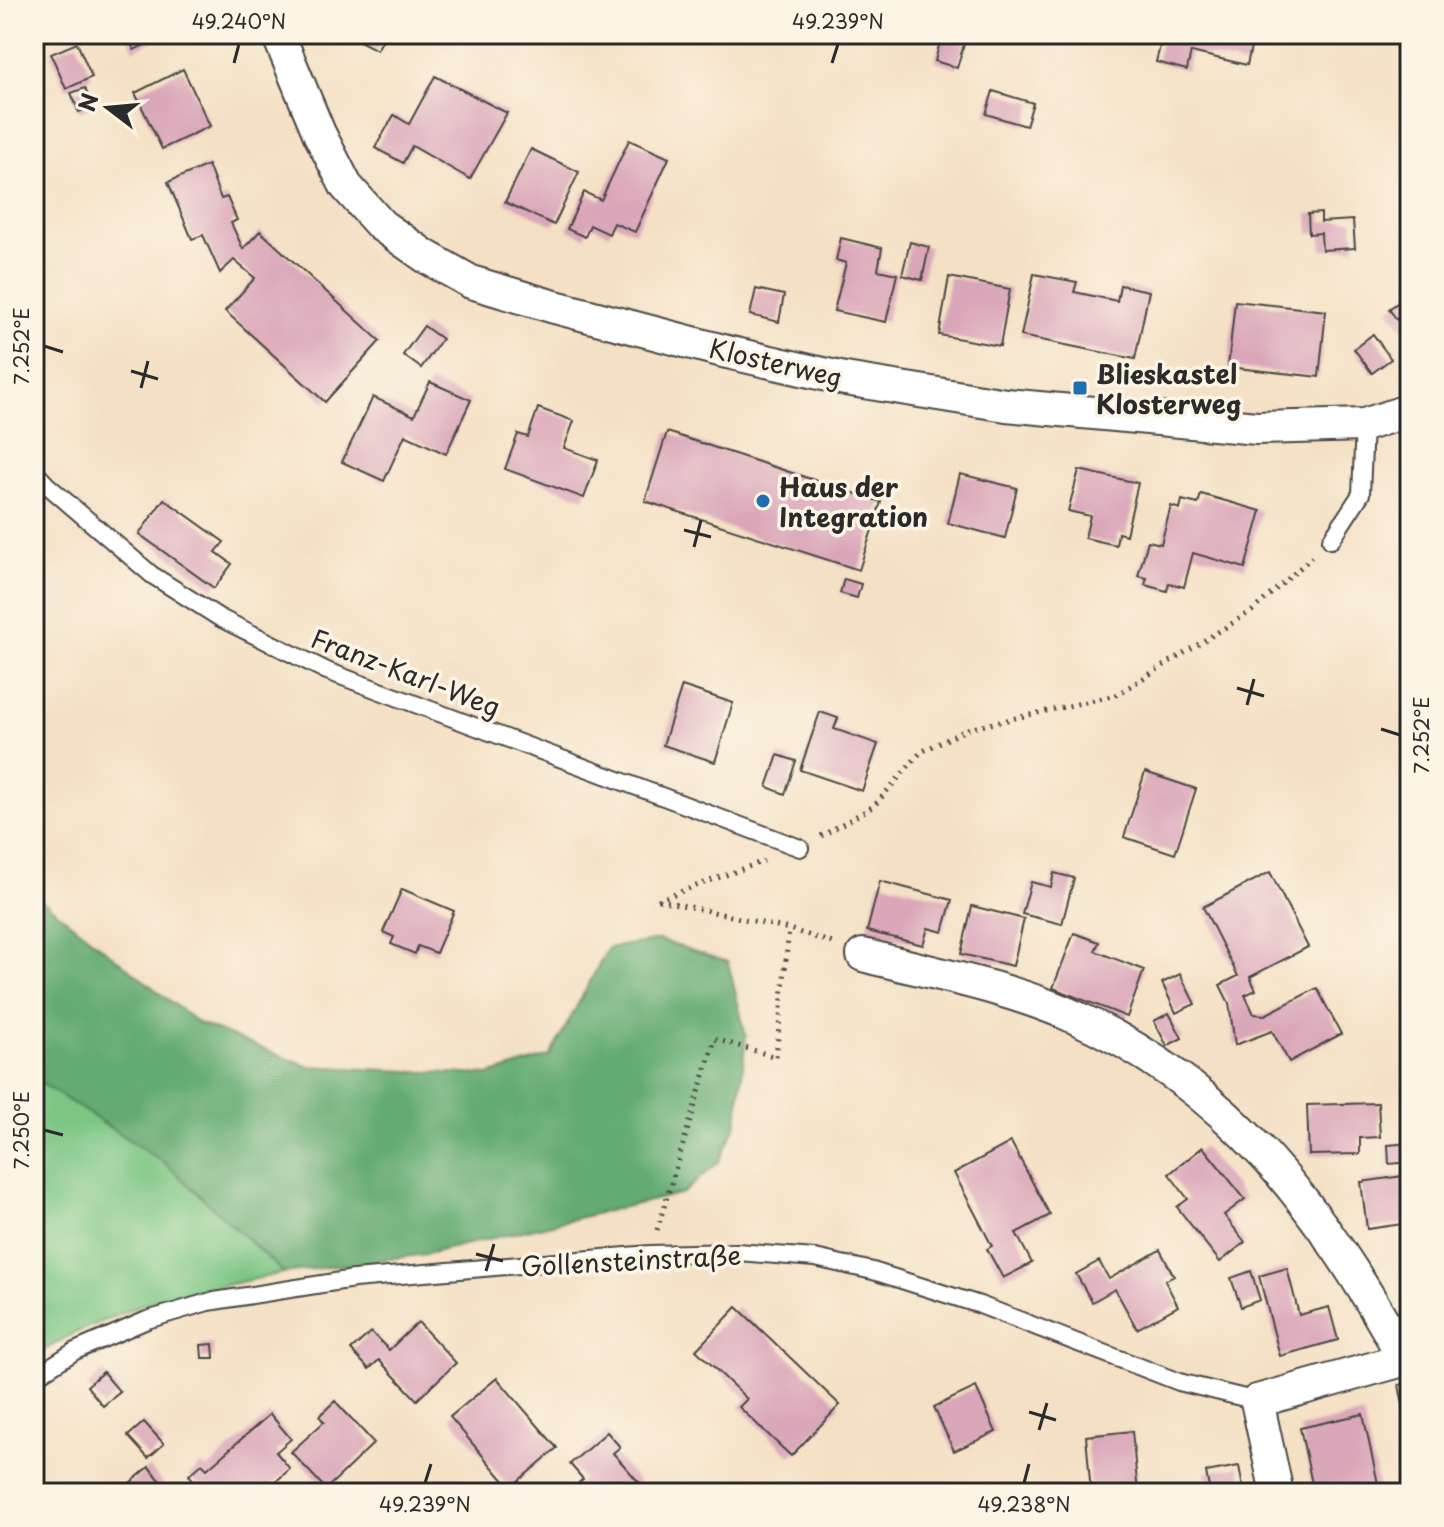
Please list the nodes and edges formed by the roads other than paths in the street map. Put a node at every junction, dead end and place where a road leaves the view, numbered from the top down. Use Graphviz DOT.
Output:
graph roads {
  1 [pos="278,34"];
  2 [pos="1410,410"];
  3 [pos="1364,425"];
  4 [pos="34,471"];
  5 [pos="1331,540"];
  6 [pos="800,848"];
  7 [pos="863,955"];
  8 [pos="1408,1359"];
  9 [pos="34,1377"];
  10 [pos="1257,1401"];
  11 [pos="1277,1493"];
  1 -- 3 [label="street, Klosterweg"];
  2 -- 3 [label="street, Klosterweg"];
  3 -- 5 [label="lane"];
  4 -- 6 [label="lane, Franz-Karl-Weg"];
  7 -- 8 [label="street"];
  8 -- 10 [label="street, Gollensteinstraße"];
  9 -- 10 [label="lane, Gollensteinstraße"];
  10 -- 11 [label="street"];
}
